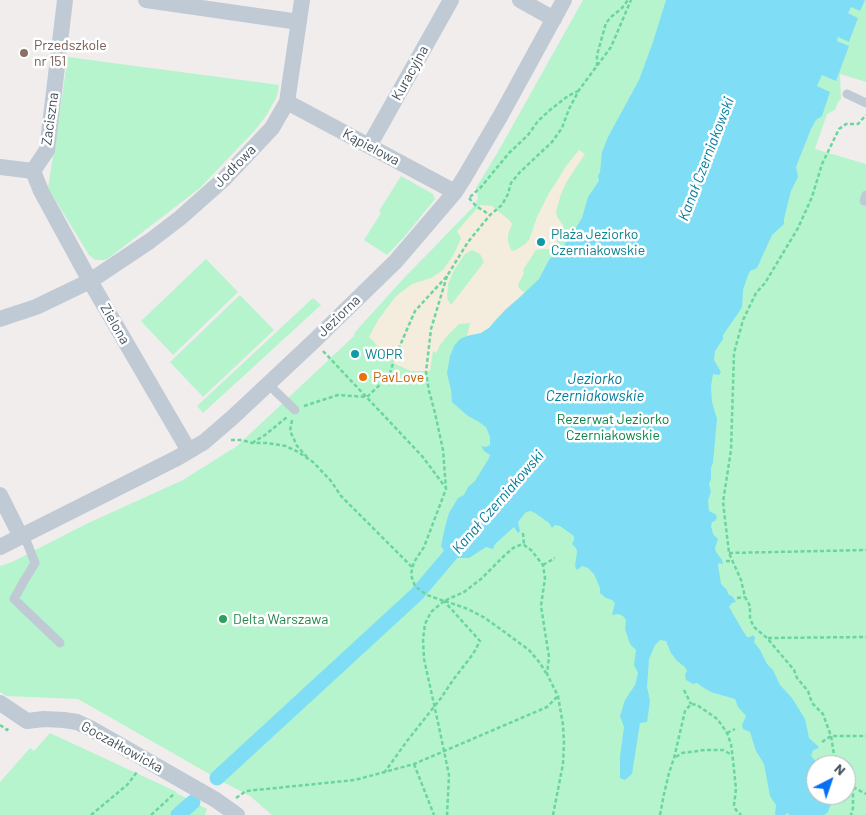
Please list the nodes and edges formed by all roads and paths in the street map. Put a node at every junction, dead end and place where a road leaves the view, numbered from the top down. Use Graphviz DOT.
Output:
graph roads {
  1 [pos="65,0"];
  2 [pos="146,0"];
  3 [pos="302,0"];
  4 [pos="451,0"];
  5 [pos="520,0"];
  6 [pos="564,0"];
  7 [pos="630,0"];
  8 [pos="554,19"];
  9 [pos="299,22"];
  10 [pos="597,66"];
  11 [pos="579,90"];
  12 [pos="847,94"];
  13 [pos="287,102"];
  14 [pos="866,102"];
  15 [pos="866,115"];
  16 [pos="369,146"];
  17 [pos="0,167"];
  18 [pos="33,171"];
  19 [pos="462,195"];
  20 [pos="866,195"];
  21 [pos="866,201"];
  22 [pos="490,215"];
  23 [pos="447,276"];
  24 [pos="90,281"];
  25 [pos="0,319"];
  26 [pos="314,341"];
  27 [pos="268,384"];
  28 [pos="367,397"];
  29 [pos="294,414"];
  30 [pos="217,431"];
  31 [pos="189,451"];
  32 [pos="310,460"];
  33 [pos="446,489"];
  34 [pos="0,495"];
  35 [pos="522,533"];
  36 [pos="23,536"];
  37 [pos="524,545"];
  38 [pos="0,547"];
  39 [pos="866,550"];
  40 [pos="729,553"];
  41 [pos="555,558"];
  42 [pos="726,561"];
  43 [pos="733,561"];
  44 [pos="544,565"];
  45 [pos="413,568"];
  46 [pos="745,597"];
  47 [pos="737,598"];
  48 [pos="444,601"];
  49 [pos="866,637"];
  50 [pos="767,638"];
  51 [pos="60,643"];
  52 [pos="547,674"];
  53 [pos="684,690"];
  54 [pos="558,696"];
  55 [pos="0,703"];
  56 [pos="691,704"];
  57 [pos="435,706"];
  58 [pos="0,725"];
  59 [pos="735,728"];
  60 [pos="7,730"];
  61 [pos="727,733"];
  62 [pos="831,736"];
  63 [pos="866,736"];
  64 [pos="822,742"];
  65 [pos="444,751"];
  66 [pos="834,755"];
  67 [pos="733,756"];
  68 [pos="674,758"];
  69 [pos="146,760"];
  70 [pos="414,764"];
  71 [pos="384,773"];
  72 [pos="184,782"];
  73 [pos="231,810"];
  74 [pos="91,815"];
  75 [pos="151,815"];
  76 [pos="434,815"];
  77 [pos="448,815"];
  78 [pos="553,815"];
  79 [pos="660,815"];
  80 [pos="741,815"];
  1 -- 18 [label="street, Zaciszna"];
  2 -- 9 [label="street"];
  3 -- 9 [label="street, Jodłowa"];
  4 -- 16 [label="street, Kuracyjna"];
  5 -- 8 [label="street"];
  6 -- 8 [label="street, Jeziorna"];
  7 -- 10 [label="path"];
  7 -- 10 [label="path"];
  8 -- 19 [label="street, Jeziorna"];
  9 -- 13 [label="street, Jodłowa"];
  10 -- 11 [label="path"];
  11 -- 19 [label="path"];
  11 -- 22 [label="path"];
  12 -- 14 [label="lane"];
  13 -- 16 [label="street, Kąpielowa"];
  13 -- 24 [label="street, Jodłowa"];
  15 -- 40 [label="path"];
  16 -- 19 [label="street, Kąpielowa"];
  17 -- 18 [label="street"];
  18 -- 24 [label="street"];
  19 -- 22 [label="path"];
  19 -- 26 [label="street, Jeziorna"];
  20 -- 21 [label="lane"];
  22 -- 23 [label="path"];
  23 -- 28 [label="path"];
  23 -- 33 [label="path"];
  24 -- 25 [label="street"];
  24 -- 31 [label="street, Zielona"];
  26 -- 27 [label="street, Jeziorna"];
  26 -- 28 [label="path"];
  27 -- 29 [label="lane"];
  27 -- 30 [label="street, Jeziorna"];
  28 -- 33 [label="path"];
  29 -- 32 [label="path"];
  30 -- 31 [label="street, Jeziorna"];
  30 -- 32 [label="path"];
  31 -- 36 [label="street, Jeziorna"];
  32 -- 45 [label="path"];
  33 -- 45 [label="path"];
  34 -- 36 [label="street"];
  35 -- 37 [label="path"];
  36 -- 38 [label="street, Jeziorna"];
  36 -- 51 [label="lane"];
  37 -- 44 [label="path"];
  37 -- 48 [label="path"];
  39 -- 40 [label="path"];
  40 -- 43 [label="path"];
  41 -- 44 [label="path"];
  42 -- 43 [label="path"];
  43 -- 46 [label="path"];
  44 -- 52 [label="path"];
  45 -- 48 [label="path"];
  46 -- 47 [label="path"];
  46 -- 50 [label="path"];
  48 -- 52 [label="path"];
  48 -- 57 [label="path"];
  48 -- 57 [label="path"];
  49 -- 50 [label="path"];
  50 -- 62 [label="path"];
  52 -- 54 [label="path"];
  53 -- 56 [label="path"];
  54 -- 65 [label="path"];
  54 -- 78 [label="path"];
  55 -- 69 [label="street, Goczałkowicka"];
  56 -- 61 [label="path"];
  56 -- 68 [label="path"];
  57 -- 65 [label="path"];
  57 -- 71 [label="path"];
  58 -- 60 [label="path"];
  59 -- 61 [label="path"];
  61 -- 67 [label="path"];
  62 -- 63 [label="path"];
  62 -- 64 [label="path"];
  62 -- 66 [label="path"];
  65 -- 70 [label="path"];
  65 -- 77 [label="path"];
  67 -- 68 [label="path"];
  67 -- 80 [label="path"];
  68 -- 79 [label="path"];
  69 -- 72 [label="street, Goczałkowicka"];
  69 -- 74 [label="path"];
  70 -- 71 [label="path"];
  70 -- 76 [label="path"];
  71 -- 73 [label="path"];
  72 -- 73 [label="street, Goczałkowicka"];
  72 -- 75 [label="path"];
}
